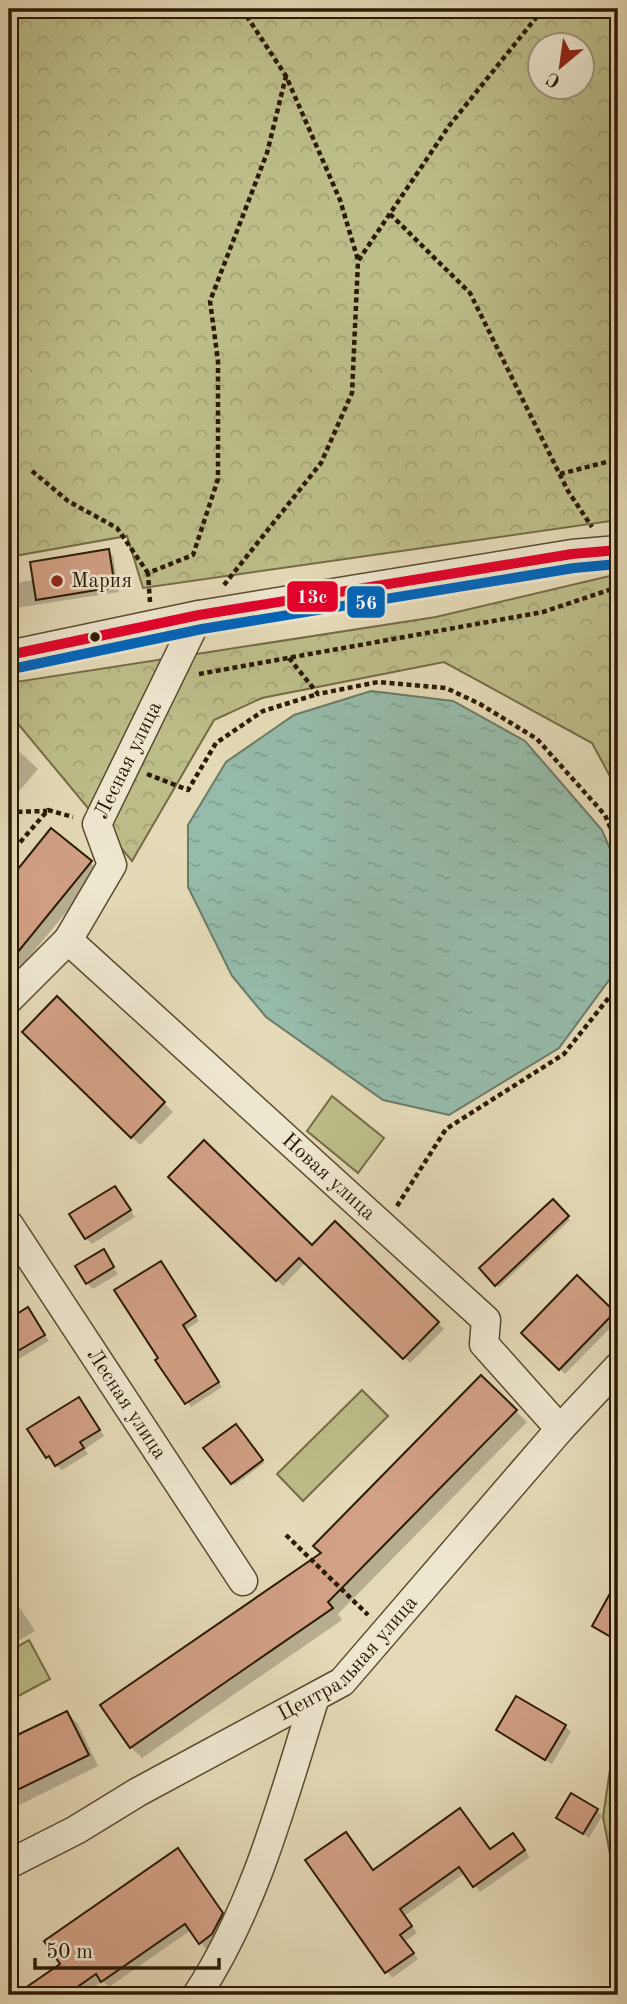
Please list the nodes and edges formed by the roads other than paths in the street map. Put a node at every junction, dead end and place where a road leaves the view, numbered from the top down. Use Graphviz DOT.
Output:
graph roads {
  1 [pos="613,551"];
  2 [pos="199,615"];
  3 [pos="9,655"];
  4 [pos="68,940"];
  5 [pos="9,999"];
  6 [pos="9,1225"];
  7 [pos="618,1367"];
  8 [pos="561,1429"];
  9 [pos="243,1581"];
  10 [pos="314,1697"];
  11 [pos="9,1864"];
  12 [pos="197,1995"];
  1 -- 2 [label="street"];
  2 -- 3 [label="street"];
  2 -- 4 [label="street, Лесная улица"];
  4 -- 5 [label="street, Лесная улица"];
  4 -- 8 [label="street, Новая улица"];
  6 -- 9 [label="street, Лесная улица"];
  7 -- 8 [label="street, Центральная улица"];
  8 -- 10 [label="street, Центральная улица"];
  10 -- 11 [label="street, Центральная улица"];
  10 -- 12 [label="street"];
}
